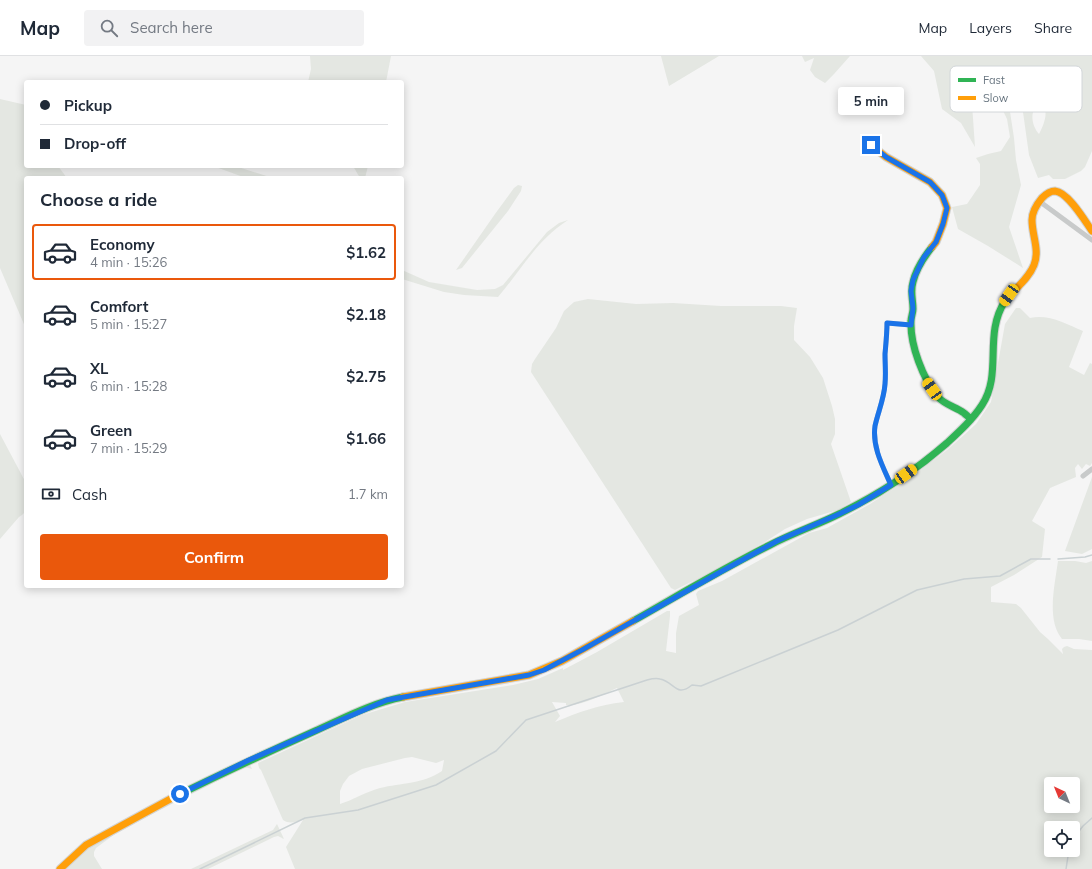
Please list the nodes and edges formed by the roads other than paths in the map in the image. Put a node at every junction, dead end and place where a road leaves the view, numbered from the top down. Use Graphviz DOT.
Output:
graph roads {
  1 [pos="871,145"];
  2 [pos="1040,201"];
  3 [pos="1092,231"];
  4 [pos="1092,240"];
  5 [pos="911,325"];
  6 [pos="971,419"];
  7 [pos="1092,469"];
  8 [pos="1083,476"];
  9 [pos="891,485"];
  10 [pos="60,869"];
  1 -- 5 [label="street"];
  2 -- 3 [label="street"];
  2 -- 4 [label="street"];
  2 -- 6 [label="street"];
  5 -- 6 [label="street"];
  5 -- 9 [label="street"];
  6 -- 9 [label="street"];
  7 -- 8 [label="street"];
  9 -- 10 [label="street"];
}
